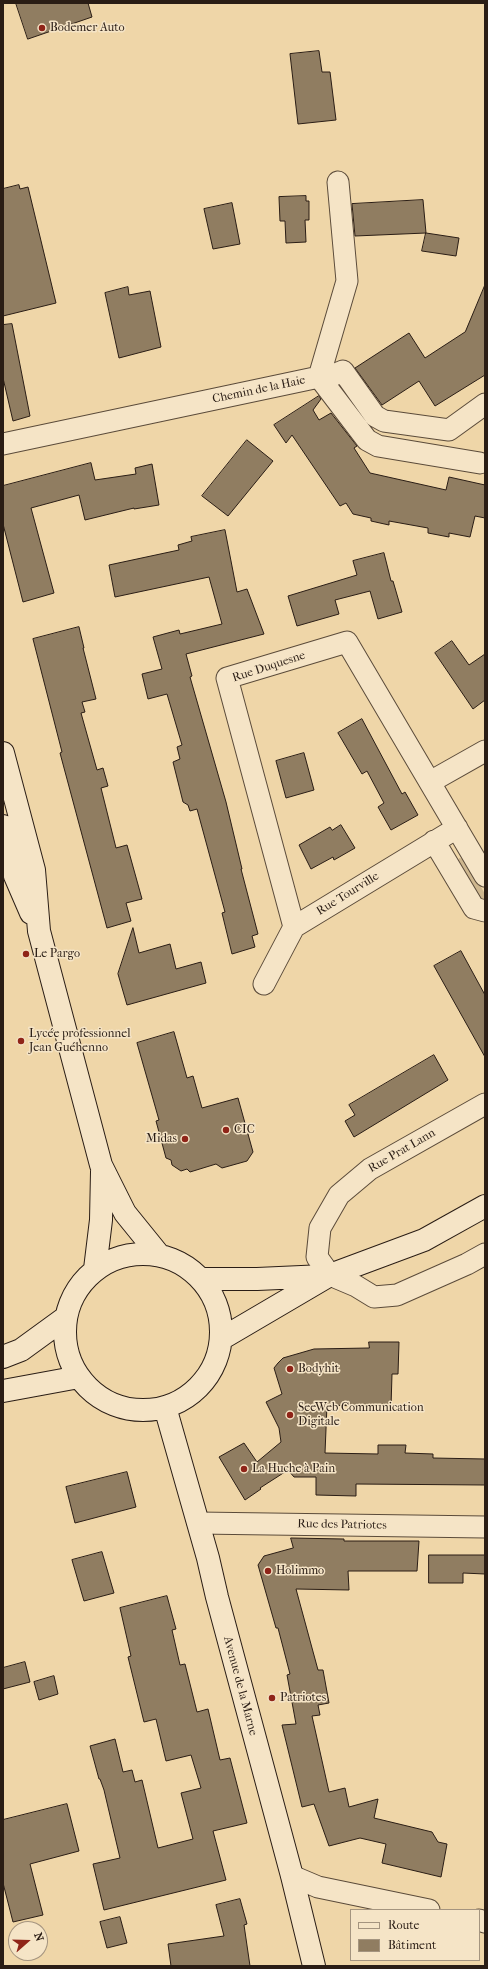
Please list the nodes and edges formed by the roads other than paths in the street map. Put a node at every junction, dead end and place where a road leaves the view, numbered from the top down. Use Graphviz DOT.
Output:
graph roads {
  1 [pos="338,182"];
  2 [pos="321,378"];
  3 [pos="485,404"];
  4 [pos="3,444"];
  5 [pos="480,463"];
  6 [pos="485,751"];
  7 [pos="3,753"];
  8 [pos="430,782"];
  9 [pos="3,826"];
  10 [pos="457,828"];
  11 [pos="434,841"];
  12 [pos="485,876"];
  13 [pos="485,911"];
  14 [pos="294,927"];
  15 [pos="39,931"];
  16 [pos="264,984"];
  17 [pos="485,1104"];
  18 [pos="102,1165"];
  19 [pos="485,1206"];
  20 [pos="485,1254"];
  21 [pos="159,1255"];
  22 [pos="95,1269"];
  23 [pos="330,1276"];
  24 [pos="201,1279"];
  25 [pos="66,1318"];
  26 [pos="221,1339"];
  27 [pos="3,1357"];
  28 [pos="79,1377"];
  29 [pos="3,1391"];
  30 [pos="165,1407"];
  31 [pos="198,1523"];
  32 [pos="485,1527"];
  33 [pos="292,1876"];
  34 [pos="424,1909"];
  35 [pos="314,1966"];
  1 -- 2 [label="street, Chemin de la Haie"];
  2 -- 3 [label="street"];
  2 -- 4 [label="street, Chemin de la Haie"];
  2 -- 5 [label="street"];
  6 -- 8 [label="street"];
  7 -- 15 [label="main road"];
  8 -- 10 [label="street, Rue Duquesne"];
  8 -- 14 [label="street, Rue Duquesne"];
  9 -- 15 [label="main road"];
  10 -- 11 [label="street, Rue Tourville"];
  10 -- 12 [label="street, Rue Duquesne"];
  11 -- 13 [label="street"];
  11 -- 14 [label="street, Rue Tourville"];
  14 -- 16 [label="street"];
  15 -- 18 [label="main road"];
  17 -- 23 [label="street, Rue Prat Lann"];
  18 -- 21 [label="main road"];
  18 -- 22 [label="main road"];
  19 -- 23 [label="main road"];
  20 -- 23 [label="street"];
  21 -- 22 [label="main road"];
  21 -- 24 [label="main road"];
  22 -- 25 [label="main road"];
  23 -- 24 [label="main road"];
  23 -- 26 [label="main road"];
  24 -- 26 [label="main road"];
  25 -- 27 [label="main road"];
  25 -- 28 [label="main road"];
  26 -- 30 [label="main road"];
  28 -- 29 [label="main road"];
  28 -- 30 [label="main road"];
  30 -- 31 [label="main road, Avenue de la Marne"];
  31 -- 32 [label="street, Rue des Patriotes"];
  31 -- 33 [label="main road, Avenue de la Marne"];
  33 -- 34 [label="street"];
  33 -- 35 [label="main road, Avenue de la Marne"];
}
